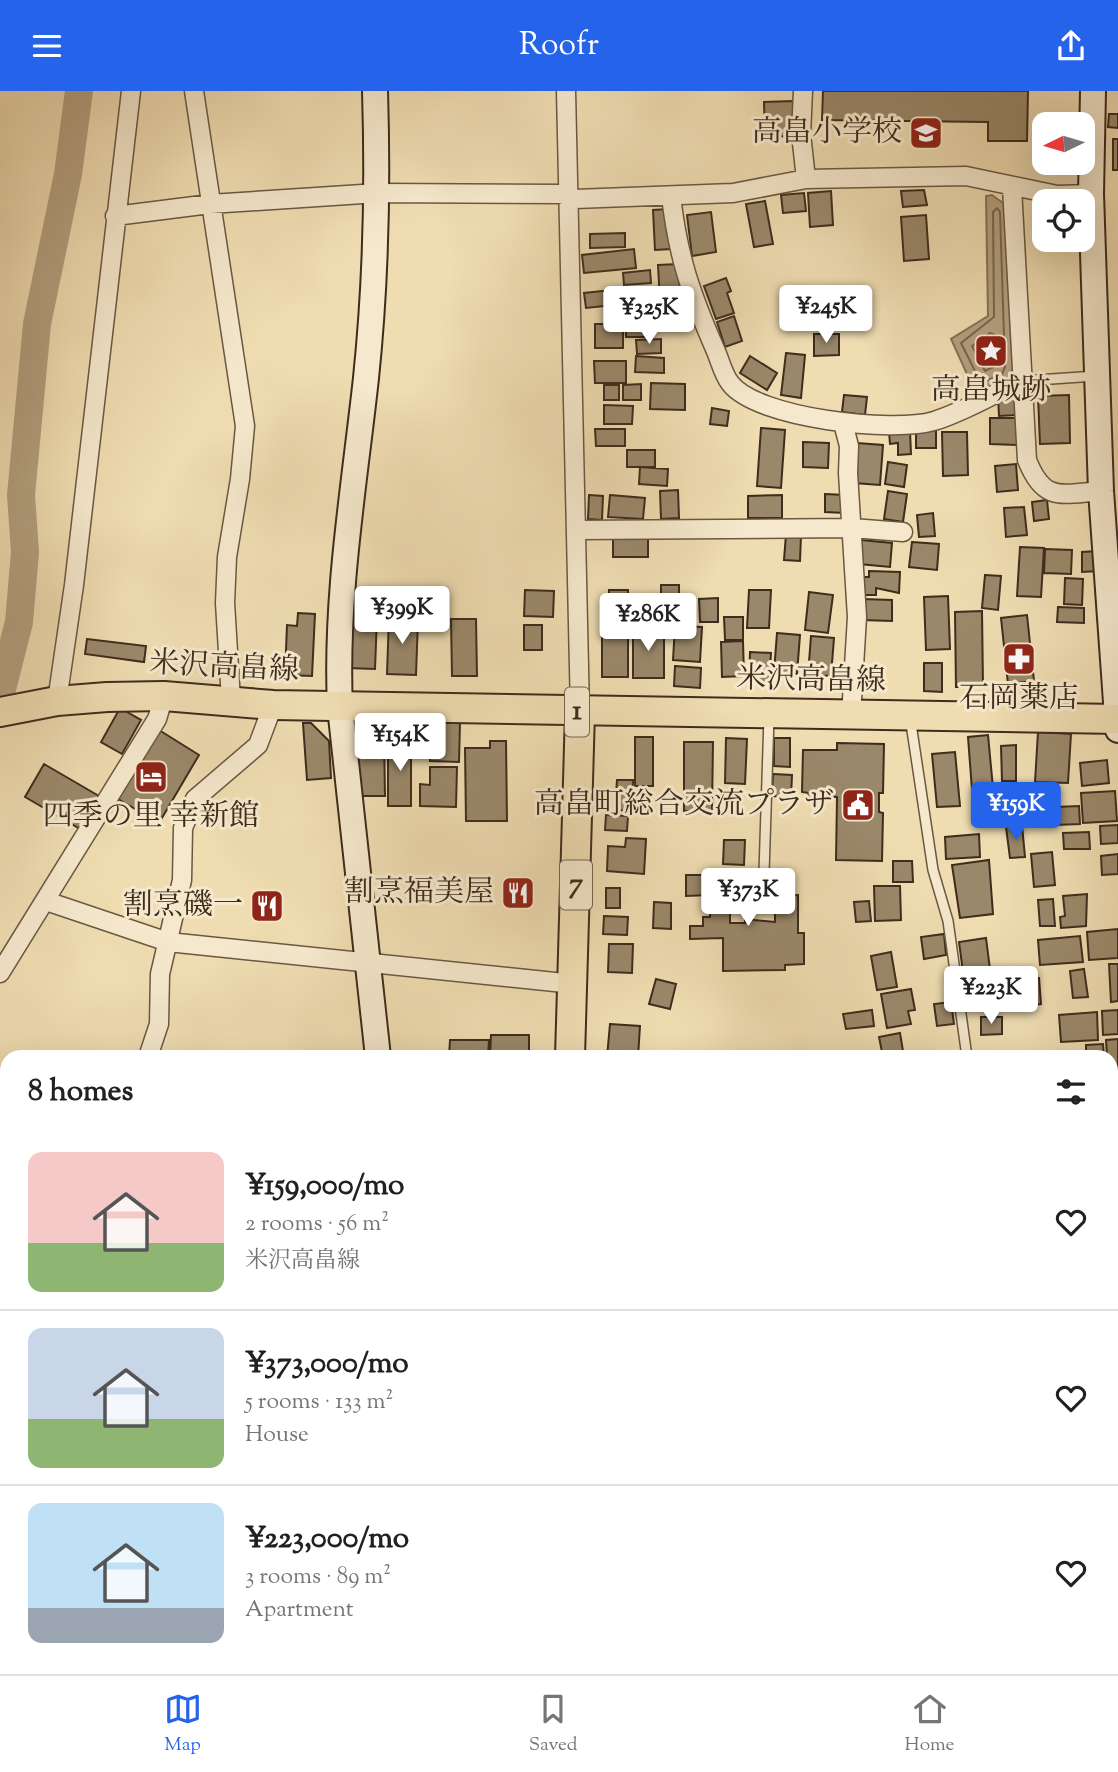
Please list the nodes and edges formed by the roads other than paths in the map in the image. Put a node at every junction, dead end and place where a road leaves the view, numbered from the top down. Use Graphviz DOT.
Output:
graph roads {
  1 [pos="131,91"];
  2 [pos="194,91"];
  3 [pos="375,91"];
  4 [pos="566,91"];
  5 [pos="803,91"];
  6 [pos="1093,91"];
  7 [pos="806,180"];
  8 [pos="1012,187"];
  9 [pos="1091,189"];
  10 [pos="1032,191"];
  11 [pos="378,194"];
  12 [pos="671,196"];
  13 [pos="568,197"];
  14 [pos="210,204"];
  15 [pos="115,216"];
  16 [pos="1093,252"];
  17 [pos="1096,376"];
  18 [pos="1022,381"];
  19 [pos="842,423"];
  20 [pos="1101,491"];
  21 [pos="852,528"];
  22 [pos="576,530"];
  23 [pos="903,531"];
  24 [pos="1113,580"];
  25 [pos="164,697"];
  26 [pos="231,700"];
  27 [pos="47,703"];
  28 [pos="273,705"];
  29 [pos="340,707"];
  30 [pos="0,712"];
  31 [pos="580,712"];
  32 [pos="769,712"];
  33 [pos="851,716"];
  34 [pos="910,716"];
  35 [pos="1118,722"];
  36 [pos="46,901"];
  37 [pos="763,904"];
  38 [pos="168,942"];
  39 [pos="368,963"];
  40 [pos="0,973"];
  41 [pos="574,984"];
  42 [pos="150,1050"];
  43 [pos="377,1050"];
  44 [pos="569,1050"];
  45 [pos="966,1050"];
  1 -- 15 [label="street"];
  2 -- 14 [label="street"];
  3 -- 11 [label="street"];
  4 -- 13 [label="street"];
  5 -- 7 [label="street"];
  6 -- 9 [label="street"];
  7 -- 8 [label="street"];
  7 -- 12 [label="street"];
  8 -- 10 [label="street"];
  8 -- 18 [label="street"];
  11 -- 13 [label="street"];
  11 -- 14 [label="street"];
  11 -- 29 [label="street"];
  12 -- 13 [label="street"];
  12 -- 19 [label="street"];
  13 -- 22 [label="street"];
  14 -- 15 [label="street"];
  14 -- 26 [label="street"];
  15 -- 27 [label="street"];
  16 -- 17 [label="street"];
  17 -- 18 [label="lane"];
  17 -- 20 [label="street"];
  18 -- 19 [label="street"];
  18 -- 20 [label="street"];
  19 -- 21 [label="street"];
  20 -- 24 [label="street"];
  21 -- 22 [label="street"];
  21 -- 23 [label="street"];
  21 -- 33 [label="street"];
  22 -- 31 [label="street"];
  24 -- 35 [label="street"];
  25 -- 26 [label="main road, 米沢高畠線 / 1"];
  25 -- 27 [label="main road, 米沢高畠線 / 1"];
  25 -- 36 [label="street"];
  26 -- 28 [label="main road, 米沢高畠線 / 1"];
  27 -- 30 [label="main road, 米沢高畠線 / 1"];
  28 -- 29 [label="main road, 米沢高畠線 / 1"];
  28 -- 38 [label="street"];
  29 -- 31 [label="main road, 米沢高畠線 / 1"];
  29 -- 39 [label="street"];
  31 -- 32 [label="main road, 米沢高畠線 / 1"];
  31 -- 41 [label="main road, 7"];
  32 -- 33 [label="main road, 米沢高畠線 / 1"];
  32 -- 37 [label="lane"];
  33 -- 34 [label="main road, 米沢高畠線 / 1"];
  34 -- 35 [label="main road, 米沢高畠線 / 1"];
  34 -- 45 [label="lane"];
  36 -- 38 [label="street"];
  36 -- 40 [label="street"];
  38 -- 39 [label="street"];
  38 -- 42 [label="street"];
  39 -- 41 [label="street"];
  39 -- 43 [label="street"];
  41 -- 44 [label="main road, 7"];
}
